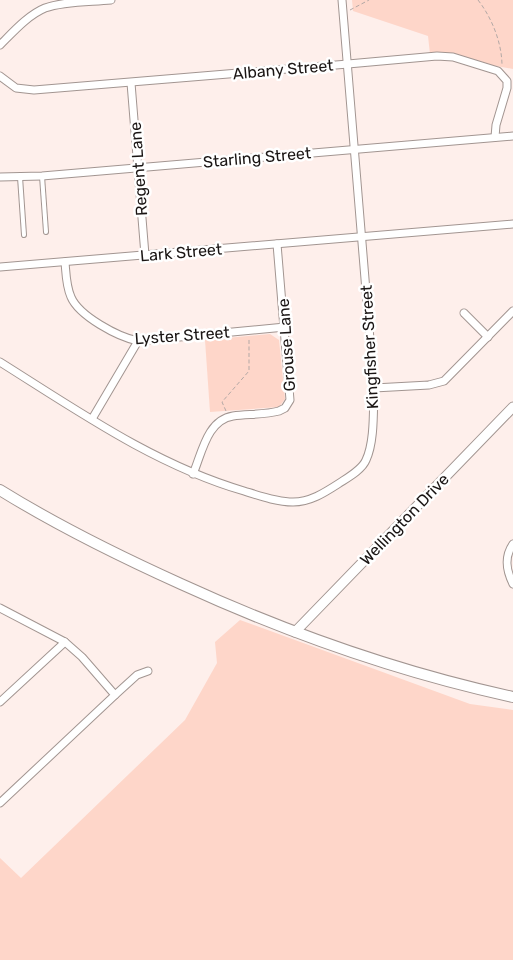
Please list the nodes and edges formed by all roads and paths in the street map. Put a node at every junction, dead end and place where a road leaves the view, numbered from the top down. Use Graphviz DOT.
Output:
graph roads {
  1 [pos="111,0"];
  2 [pos="342,0"];
  3 [pos="370,0"];
  4 [pos="478,0"];
  5 [pos="343,14"];
  6 [pos="0,45"];
  7 [pos="348,64"];
  8 [pos="502,74"];
  9 [pos="0,76"];
  10 [pos="132,82"];
  11 [pos="513,136"];
  12 [pos="495,137"];
  13 [pos="355,149"];
  14 [pos="138,168"];
  15 [pos="42,176"];
  16 [pos="0,177"];
  17 [pos="20,177"];
  18 [pos="513,224"];
  19 [pos="46,232"];
  20 [pos="24,235"];
  21 [pos="362,237"];
  22 [pos="277,244"];
  23 [pos="145,255"];
  24 [pos="65,262"];
  25 [pos="0,267"];
  26 [pos="513,311"];
  27 [pos="464,313"];
  28 [pos="285,327"];
  29 [pos="248,330"];
  30 [pos="488,337"];
  31 [pos="138,341"];
  32 [pos="0,362"];
  33 [pos="374,388"];
  34 [pos="513,407"];
  35 [pos="226,411"];
  36 [pos="92,419"];
  37 [pos="193,474"];
  38 [pos="0,490"];
  39 [pos="513,544"];
  40 [pos="513,584"];
  41 [pos="0,608"];
  42 [pos="295,632"];
  43 [pos="65,642"];
  44 [pos="148,672"];
  45 [pos="115,695"];
  46 [pos="513,697"];
  47 [pos="0,702"];
  48 [pos="0,803"];
  1 -- 6 [label="street"];
  2 -- 5 [label="street, Kingfisher Street"];
  3 -- 5 [label="path"];
  4 -- 8 [label="path"];
  5 -- 7 [label="street, Kingfisher Street"];
  7 -- 8 [label="street, Albany Street"];
  7 -- 10 [label="street, Albany Street"];
  7 -- 13 [label="street, Kingfisher Street"];
  8 -- 12 [label="street"];
  9 -- 10 [label="street, Albany Street"];
  10 -- 14 [label="street, Regent Lane"];
  11 -- 12 [label="street, Starling Street"];
  12 -- 13 [label="street, Starling Street"];
  13 -- 14 [label="street, Starling Street"];
  13 -- 21 [label="street, Kingfisher Street"];
  14 -- 15 [label="street, Starling Street"];
  14 -- 23 [label="street, Regent Lane"];
  15 -- 17 [label="street, Starling Street"];
  15 -- 19 [label="lane"];
  16 -- 17 [label="street, Starling Street"];
  17 -- 20 [label="lane"];
  18 -- 21 [label="street, Lark Street"];
  21 -- 22 [label="street, Lark Street"];
  21 -- 33 [label="street, Kingfisher Street"];
  22 -- 23 [label="street, Lark Street"];
  22 -- 28 [label="street, Grouse Lane"];
  23 -- 24 [label="street, Lark Street"];
  24 -- 25 [label="street, Lark Street"];
  24 -- 31 [label="street, Lyster Street"];
  26 -- 30 [label="street"];
  27 -- 30 [label="street"];
  28 -- 29 [label="street, Lyster Street"];
  28 -- 37 [label="street, Grouse Lane"];
  29 -- 31 [label="street, Lyster Street"];
  29 -- 35 [label="path"];
  30 -- 33 [label="street"];
  31 -- 36 [label="street"];
  32 -- 36 [label="street, Kingfisher Street"];
  33 -- 37 [label="street, Kingfisher Street"];
  34 -- 42 [label="street, Wellington Drive"];
  36 -- 37 [label="street, Kingfisher Street"];
  38 -- 42 [label="main road"];
  39 -- 40 [label="street"];
  41 -- 43 [label="street"];
  42 -- 46 [label="main road"];
  43 -- 45 [label="street"];
  43 -- 47 [label="street"];
  44 -- 45 [label="street"];
  45 -- 48 [label="street"];
}
